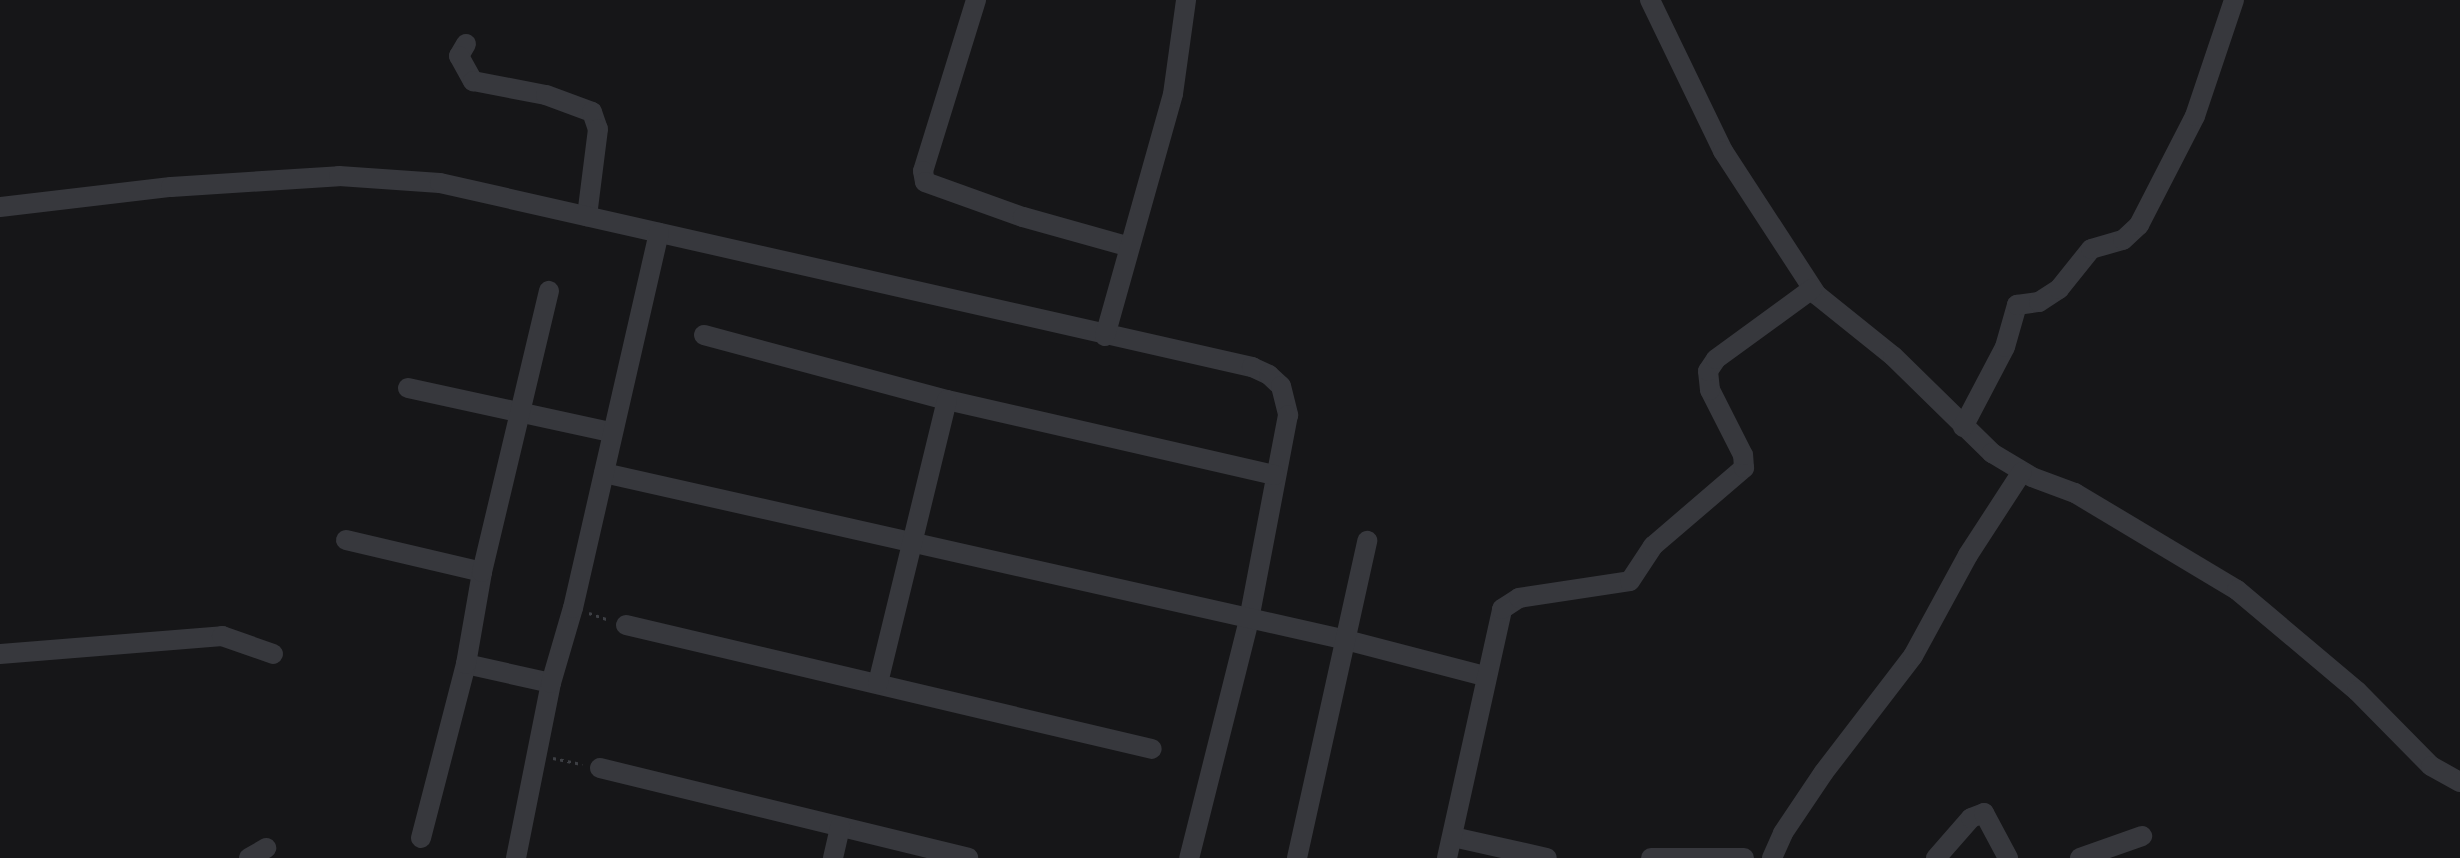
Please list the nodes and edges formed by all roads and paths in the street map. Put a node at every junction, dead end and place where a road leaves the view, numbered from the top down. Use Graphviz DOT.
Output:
graph roads {
  1 [pos="976,0"];
  2 [pos="1186,0"];
  3 [pos="1650,0"];
  4 [pos="2234,0"];
  5 [pos="466,44"];
  6 [pos="0,207"];
  7 [pos="587,216"];
  8 [pos="659,233"];
  9 [pos="1127,246"];
  10 [pos="1812,289"];
  11 [pos="549,291"];
  12 [pos="704,335"];
  13 [pos="1105,336"];
  14 [pos="408,388"];
  15 [pos="947,400"];
  16 [pos="519,412"];
  17 [pos="1963,427"];
  18 [pos="610,432"];
  19 [pos="2022,472"];
  20 [pos="604,473"];
  21 [pos="1275,475"];
  22 [pos="346,540"];
  23 [pos="1367,541"];
  24 [pos="911,543"];
  25 [pos="482,572"];
  26 [pos="573,608"];
  27 [pos="1249,620"];
  28 [pos="626,625"];
  29 [pos="1346,640"];
  30 [pos="0,654"];
  31 [pos="273,654"];
  32 [pos="466,664"];
  33 [pos="1484,676"];
  34 [pos="551,683"];
  35 [pos="878,683"];
  36 [pos="1152,749"];
  37 [pos="537,754"];
  38 [pos="600,768"];
  39 [pos="2460,782"];
  40 [pos="840,827"];
  41 [pos="2142,836"];
  42 [pos="421,837"];
  43 [pos="1453,837"];
  44 [pos="266,848"];
  45 [pos="249,858"];
  46 [pos="516,858"];
  47 [pos="833,858"];
  48 [pos="968,858"];
  49 [pos="1189,858"];
  50 [pos="1297,858"];
  51 [pos="1447,858"];
  52 [pos="1547,858"];
  53 [pos="1651,858"];
  54 [pos="1744,858"];
  55 [pos="1773,858"];
  56 [pos="1936,858"];
  57 [pos="2008,858"];
  58 [pos="2080,858"];
  1 -- 9 [label="street"];
  2 -- 9 [label="street"];
  3 -- 10 [label="street"];
  4 -- 17 [label="street"];
  5 -- 7 [label="street"];
  6 -- 7 [label="street"];
  7 -- 8 [label="street"];
  8 -- 13 [label="street"];
  8 -- 18 [label="street"];
  9 -- 13 [label="street"];
  10 -- 17 [label="street"];
  10 -- 33 [label="street"];
  11 -- 16 [label="street"];
  12 -- 15 [label="street"];
  13 -- 21 [label="street"];
  14 -- 16 [label="street"];
  15 -- 21 [label="street"];
  15 -- 24 [label="street"];
  16 -- 18 [label="street"];
  16 -- 25 [label="street"];
  17 -- 19 [label="street"];
  18 -- 20 [label="street"];
  19 -- 39 [label="street"];
  19 -- 55 [label="street"];
  20 -- 24 [label="street"];
  20 -- 26 [label="street"];
  21 -- 27 [label="street"];
  22 -- 25 [label="street"];
  23 -- 29 [label="street"];
  24 -- 27 [label="street"];
  24 -- 35 [label="street"];
  25 -- 32 [label="street"];
  26 -- 28 [label="path"];
  26 -- 34 [label="street"];
  27 -- 29 [label="street"];
  27 -- 49 [label="street"];
  28 -- 35 [label="street"];
  29 -- 33 [label="street"];
  29 -- 50 [label="street"];
  30 -- 31 [label="street"];
  32 -- 34 [label="street"];
  32 -- 42 [label="street"];
  33 -- 43 [label="street"];
  34 -- 37 [label="street"];
  35 -- 36 [label="street"];
  37 -- 38 [label="path"];
  37 -- 46 [label="street"];
  38 -- 40 [label="street"];
  40 -- 47 [label="street"];
  40 -- 48 [label="street"];
  41 -- 58 [label="street"];
  43 -- 51 [label="street"];
  43 -- 52 [label="street"];
  44 -- 45 [label="street"];
  53 -- 54 [label="street"];
  56 -- 57 [label="street"];
}
